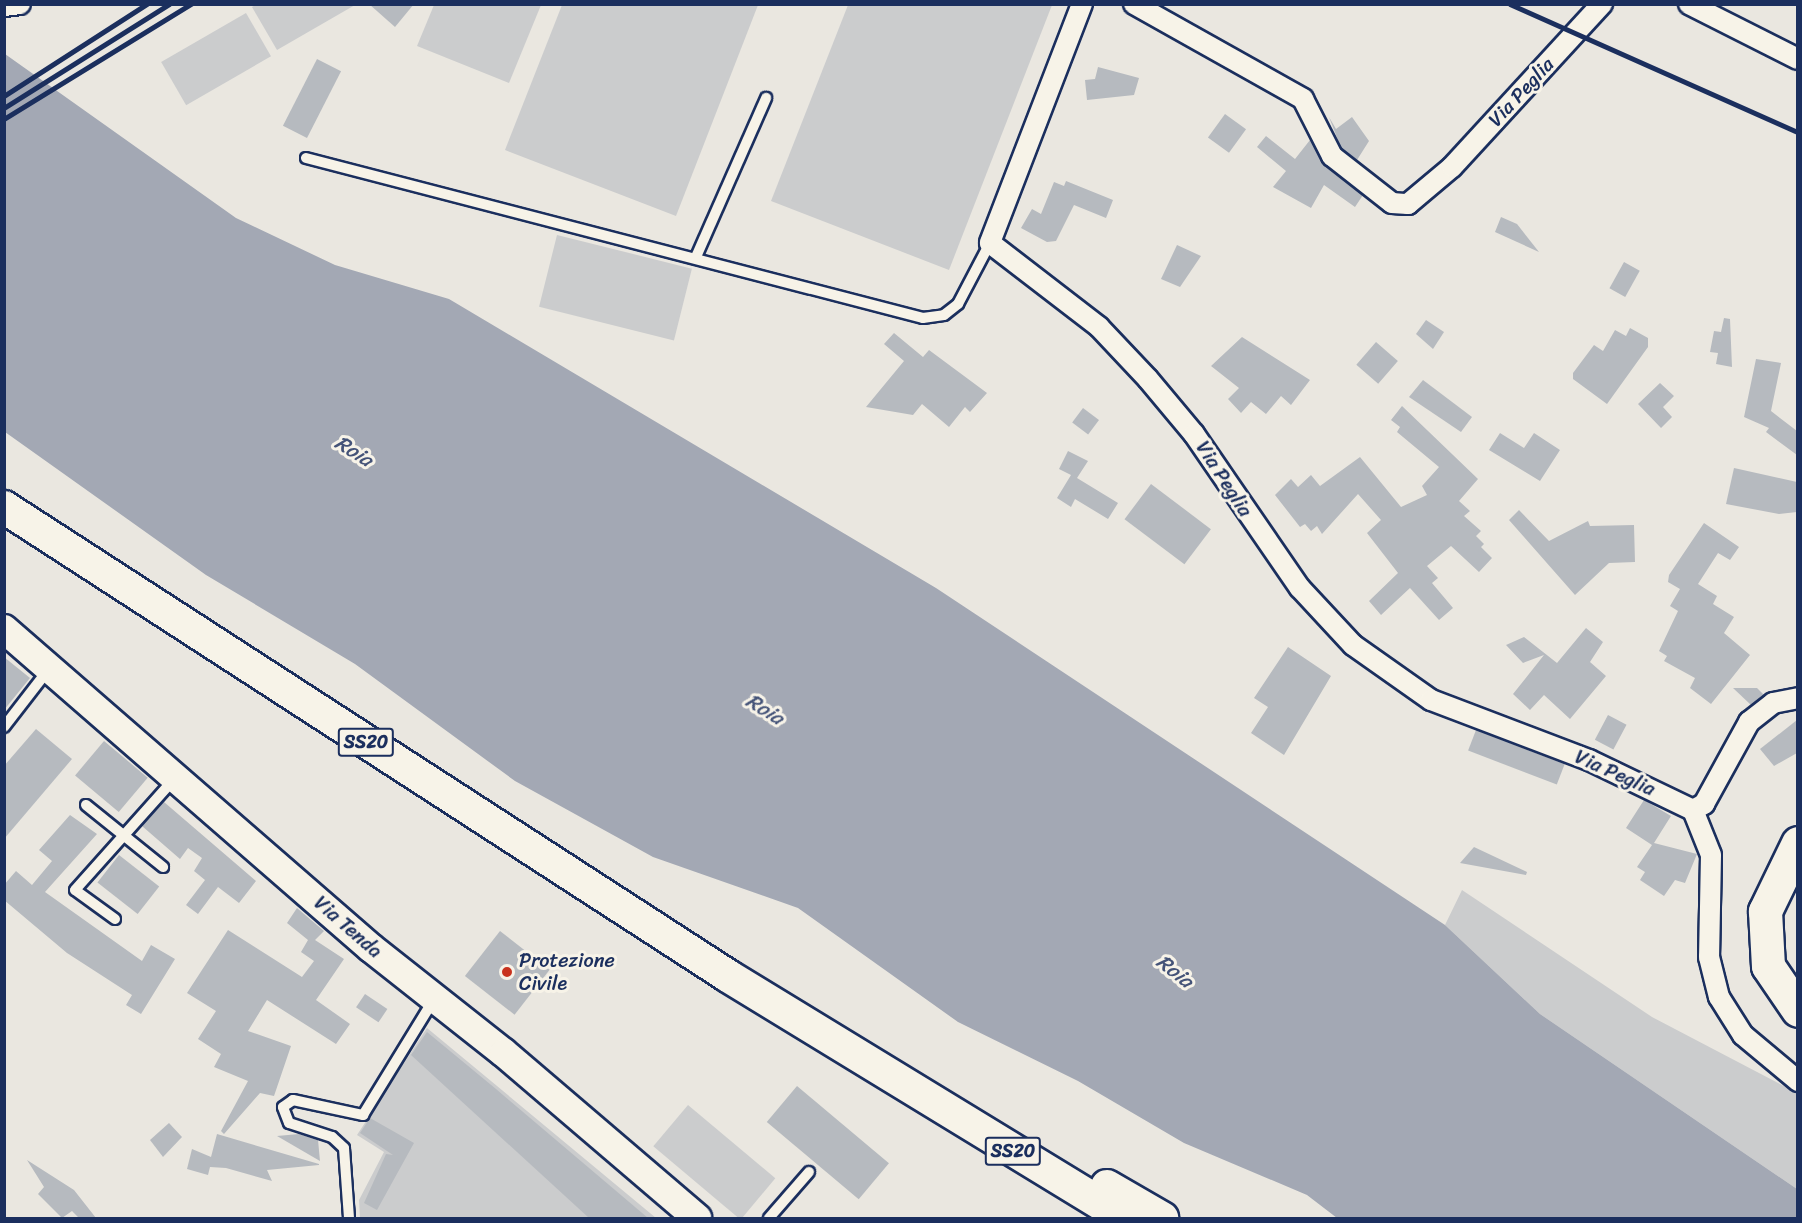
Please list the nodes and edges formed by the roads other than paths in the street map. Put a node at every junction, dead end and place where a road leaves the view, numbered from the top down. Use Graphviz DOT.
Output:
graph roads {
  1 [pos="20,4"];
  2 [pos="1082,4"];
  3 [pos="1134,4"];
  4 [pos="1689,4"];
  5 [pos="4,6"];
  6 [pos="1600,7"];
  7 [pos="1797,59"];
  8 [pos="766,98"];
  9 [pos="306,158"];
  10 [pos="990,243"];
  11 [pos="696,257"];
  12 [pos="4,507"];
  13 [pos="4,629"];
  14 [pos="50,667"];
  15 [pos="1797,695"];
  16 [pos="5,729"];
  17 [pos="177,776"];
  18 [pos="86,805"];
  19 [pos="1694,810"];
  20 [pos="123,837"];
  21 [pos="1797,843"];
  22 [pos="163,867"];
  23 [pos="115,919"];
  24 [pos="434,999"];
  25 [pos="1797,1010"];
  26 [pos="1797,1081"];
  27 [pos="903,1084"];
  28 [pos="809,1172"];
  29 [pos="349,1218"];
  30 [pos="697,1218"];
  31 [pos="769,1218"];
  32 [pos="1090,1218"];
  33 [pos="1124,1218"];
  34 [pos="1162,1218"];
  1 -- 5 [label="street"];
  2 -- 10 [label="street"];
  3 -- 6 [label="street, Via Peglia"];
  4 -- 7 [label="street"];
  8 -- 11 [label="lane"];
  9 -- 11 [label="lane"];
  10 -- 11 [label="lane"];
  10 -- 19 [label="street, Via Peglia"];
  12 -- 27 [label="main road, SS20"];
  13 -- 14 [label="main road, Via Tenda"];
  14 -- 16 [label="lane"];
  14 -- 17 [label="main road, Via Tenda"];
  15 -- 19 [label="street"];
  17 -- 20 [label="lane"];
  17 -- 24 [label="main road, Via Tenda"];
  18 -- 20 [label="lane"];
  19 -- 26 [label="street"];
  20 -- 22 [label="lane"];
  20 -- 23 [label="lane"];
  21 -- 25 [label="highway"];
  24 -- 29 [label="lane"];
  24 -- 30 [label="main road, Via Tenda"];
  27 -- 32 [label="main road"];
  27 -- 33 [label="main road, SS20"];
  27 -- 34 [label="main road"];
  28 -- 31 [label="lane"];
}
